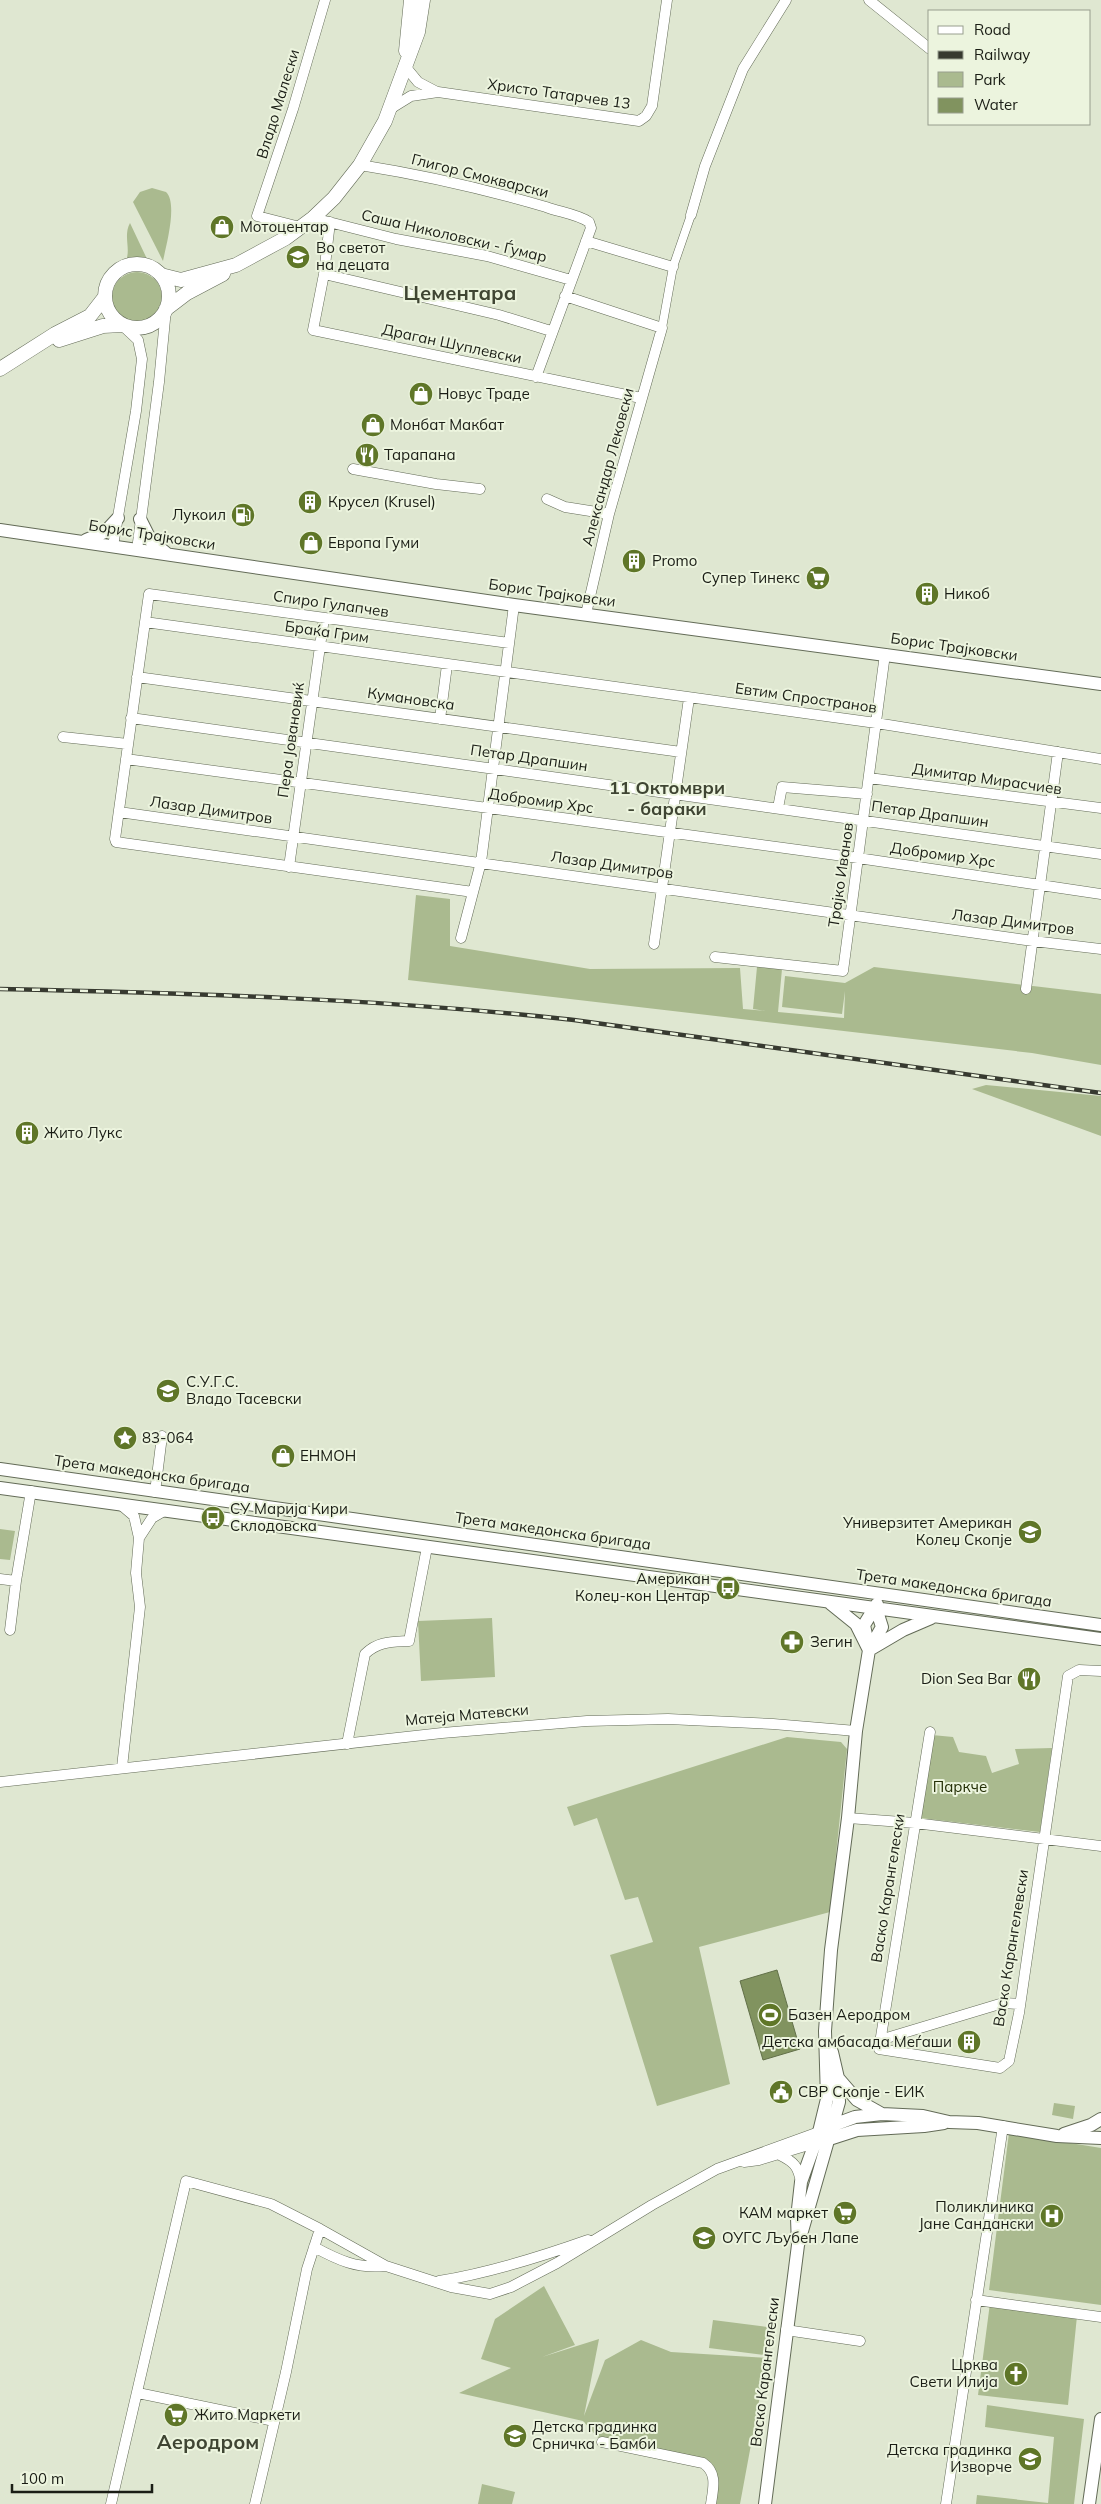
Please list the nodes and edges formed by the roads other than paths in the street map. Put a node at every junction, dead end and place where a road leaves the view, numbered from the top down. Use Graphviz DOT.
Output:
graph roads {
  1 [pos="324,0"];
  2 [pos="411,0"];
  3 [pos="423,0"];
  4 [pos="667,0"];
  5 [pos="786,0"];
  6 [pos="868,0"];
  7 [pos="928,46"];
  8 [pos="405,63"];
  9 [pos="438,92"];
  10 [pos="390,108"];
  11 [pos="360,165"];
  12 [pos="691,215"];
  13 [pos="313,218"];
  14 [pos="330,222"];
  15 [pos="300,228"];
  16 [pos="586,241"];
  17 [pos="236,265"];
  18 [pos="673,267"];
  19 [pos="324,274"];
  20 [pos="161,275"];
  21 [pos="571,280"];
  22 [pos="564,296"];
  23 [pos="104,298"];
  24 [pos="166,309"];
  25 [pos="122,325"];
  26 [pos="662,328"];
  27 [pos="551,330"];
  28 [pos="44,343"];
  29 [pos="0,369"];
  30 [pos="536,377"];
  31 [pos="641,398"];
  32 [pos="353,470"];
  33 [pos="480,489"];
  34 [pos="547,499"];
  35 [pos="609,514"];
  36 [pos="118,518"];
  37 [pos="140,519"];
  38 [pos="0,530"];
  39 [pos="83,541"];
  40 [pos="112,546"];
  41 [pos="136,550"];
  42 [pos="168,555"];
  43 [pos="514,605"];
  44 [pos="586,614"];
  45 [pos="324,618"];
  46 [pos="145,622"];
  47 [pos="509,643"];
  48 [pos="320,647"];
  49 [pos="885,654"];
  50 [pos="447,665"];
  51 [pos="505,673"];
  52 [pos="137,677"];
  53 [pos="1101,684"];
  54 [pos="689,698"];
  55 [pos="312,701"];
  56 [pos="132,718"];
  57 [pos="440,719"];
  58 [pos="876,723"];
  59 [pos="499,727"];
  60 [pos="63,736"];
  61 [pos="306,742"];
  62 [pos="128,744"];
  63 [pos="681,752"];
  64 [pos="1058,752"];
  65 [pos="1101,759"];
  66 [pos="126,760"];
  67 [pos="494,768"];
  68 [pos="869,778"];
  69 [pos="301,783"];
  70 [pos="867,794"];
  71 [pos="675,795"];
  72 [pos="1050,803"];
  73 [pos="488,808"];
  74 [pos="778,808"];
  75 [pos="1101,808"];
  76 [pos="119,812"];
  77 [pos="863,820"];
  78 [pos="670,834"];
  79 [pos="293,836"];
  80 [pos="1044,844"];
  81 [pos="1101,854"];
  82 [pos="858,858"];
  83 [pos="481,862"];
  84 [pos="289,867"];
  85 [pos="1040,885"];
  86 [pos="664,888"];
  87 [pos="474,892"];
  88 [pos="1101,894"];
  89 [pos="851,914"];
  90 [pos="461,938"];
  91 [pos="1033,941"];
  92 [pos="654,944"];
  93 [pos="1101,949"];
  94 [pos="715,958"];
  95 [pos="1026,989"];
  96 [pos="162,1436"];
  97 [pos="0,1469"];
  98 [pos="0,1488"];
  99 [pos="31,1492"];
  100 [pos="155,1492"];
  101 [pos="121,1505"];
  102 [pos="164,1511"];
  103 [pos="139,1538"];
  104 [pos="427,1547"];
  105 [pos="0,1579"];
  106 [pos="16,1581"];
  107 [pos="879,1593"];
  108 [pos="830,1604"];
  109 [pos="876,1608"];
  110 [pos="932,1618"];
  111 [pos="1101,1625"];
  112 [pos="10,1630"];
  113 [pos="1101,1640"];
  114 [pos="869,1650"];
  115 [pos="1101,1671"];
  116 [pos="856,1732"];
  117 [pos="930,1732"];
  118 [pos="347,1744"];
  119 [pos="122,1767"];
  120 [pos="0,1782"];
  121 [pos="848,1818"];
  122 [pos="915,1823"];
  123 [pos="1044,1839"];
  124 [pos="1101,1846"];
  125 [pos="1020,2004"];
  126 [pos="825,2031"];
  127 [pos="880,2045"];
  128 [pos="838,2078"];
  129 [pos="882,2114"];
  130 [pos="1101,2119"];
  131 [pos="949,2122"];
  132 [pos="833,2125"];
  133 [pos="1002,2126"];
  134 [pos="1057,2136"];
  135 [pos="821,2138"];
  136 [pos="1101,2138"];
  137 [pos="780,2155"];
  138 [pos="740,2162"];
  139 [pos="801,2182"];
  140 [pos="320,2229"];
  141 [pos="609,2232"];
  142 [pos="798,2245"];
  143 [pos="314,2247"];
  144 [pos="386,2266"];
  145 [pos="435,2282"];
  146 [pos="976,2300"];
  147 [pos="1101,2318"];
  148 [pos="786,2330"];
  149 [pos="860,2341"];
  150 [pos="138,2393"];
  151 [pos="1101,2420"];
  152 [pos="274,2421"];
  153 [pos="602,2442"];
  154 [pos="111,2504"];
  155 [pos="255,2504"];
  156 [pos="711,2504"];
  157 [pos="765,2504"];
  158 [pos="946,2504"];
  159 [pos="1089,2504"];
  1 -- 15 [label="street, Владо Малески"];
  2 -- 8 [label="main road"];
  3 -- 8 [label="main road"];
  4 -- 9 [label="street, Христо Татарчев 13"];
  5 -- 12 [label="street"];
  6 -- 7 [label="street"];
  8 -- 9 [label="street, Христо Татарчев 13"];
  8 -- 10 [label="main road"];
  9 -- 10 [label="street, Христо Татарчев 13"];
  10 -- 11 [label="main road"];
  11 -- 13 [label="main road"];
  11 -- 16 [label="street, Глигор Смокварски"];
  12 -- 18 [label="street"];
  13 -- 14 [label="street, Саша Николовски - Ѓумар"];
  13 -- 15 [label="main road"];
  14 -- 19 [label="street"];
  14 -- 21 [label="street, Саша Николовски - Ѓумар"];
  15 -- 17 [label="main road"];
  16 -- 18 [label="street"];
  16 -- 21 [label="street"];
  17 -- 20 [label="main road"];
  17 -- 24 [label="main road"];
  18 -- 26 [label="street"];
  19 -- 27 [label="street"];
  19 -- 30 [label="street, Драган Шуплевски"];
  20 -- 23 [label="main road"];
  20 -- 24 [label="main road"];
  21 -- 22 [label="street"];
  22 -- 26 [label="street"];
  22 -- 27 [label="street"];
  23 -- 25 [label="main road"];
  23 -- 28 [label="main road"];
  24 -- 25 [label="main road"];
  24 -- 37 [label="street"];
  25 -- 28 [label="main road"];
  25 -- 36 [label="street"];
  26 -- 31 [label="street, Александар Лековски"];
  27 -- 30 [label="street"];
  28 -- 29 [label="main road"];
  30 -- 31 [label="street, Драган Шуплевски"];
  31 -- 35 [label="street, Александар Лековски"];
  32 -- 33 [label="street"];
  34 -- 35 [label="street"];
  35 -- 44 [label="street, Александар Лековски"];
  36 -- 39 [label="street"];
  36 -- 40 [label="street"];
  37 -- 41 [label="street"];
  37 -- 42 [label="street"];
  38 -- 39 [label="street, Борис Трајковски"];
  39 -- 40 [label="street, Борис Трајковски"];
  40 -- 41 [label="street, Борис Трајковски"];
  41 -- 42 [label="street, Борис Трајковски"];
  42 -- 43 [label="street, Борис Трајковски"];
  43 -- 44 [label="street, Борис Трајковски"];
  43 -- 47 [label="street"];
  44 -- 49 [label="street, Борис Трајковски"];
  45 -- 46 [label="street, Спиро Гулапчев"];
  45 -- 47 [label="street, Спиро Гулапчев"];
  45 -- 48 [label="street, Пера Јовановиќ"];
  46 -- 48 [label="street, Браќа Грим"];
  46 -- 52 [label="street"];
  47 -- 51 [label="street"];
  48 -- 50 [label="street, Браќа Грим"];
  48 -- 55 [label="street, Пера Јовановиќ"];
  49 -- 53 [label="street, Борис Трајковски"];
  49 -- 58 [label="street, Трајко Иванов"];
  50 -- 51 [label="street, Браќа Грим"];
  50 -- 57 [label="street"];
  51 -- 54 [label="street, Евтим Спространов"];
  51 -- 59 [label="street"];
  52 -- 55 [label="street, Кумановска"];
  52 -- 56 [label="street"];
  54 -- 58 [label="street, Евтим Спространов"];
  54 -- 63 [label="street"];
  55 -- 57 [label="street, Кумановска"];
  55 -- 61 [label="street, Пера Јовановиќ"];
  56 -- 61 [label="street, Петар Драпшин"];
  56 -- 62 [label="street"];
  57 -- 59 [label="street, Кумановска"];
  58 -- 64 [label="street, Евтим Спространов"];
  58 -- 68 [label="street, Трајко Иванов"];
  59 -- 63 [label="street, Кумановска"];
  59 -- 67 [label="street"];
  60 -- 62 [label="street"];
  61 -- 67 [label="street, Петар Драпшин"];
  61 -- 69 [label="street, Пера Јовановиќ"];
  62 -- 66 [label="street"];
  63 -- 71 [label="street"];
  64 -- 65 [label="street, Евтим Спространов"];
  64 -- 72 [label="street"];
  66 -- 69 [label="street, Добромир Хрс"];
  66 -- 76 [label="street"];
  67 -- 71 [label="street, Петар Драпшин"];
  67 -- 73 [label="street"];
  68 -- 70 [label="street, Трајко Иванов"];
  68 -- 72 [label="street, Димитар Мирасчиев"];
  69 -- 73 [label="street, Добромир Хрс"];
  69 -- 79 [label="street, Пера Јовановиќ"];
  70 -- 74 [label="street"];
  70 -- 77 [label="street, Трајко Иванов"];
  71 -- 74 [label="street, Петар Драпшин"];
  71 -- 78 [label="street"];
  72 -- 75 [label="street, Димитар Мирасчиев"];
  72 -- 80 [label="street"];
  73 -- 78 [label="street, Добромир Хрс"];
  73 -- 83 [label="street"];
  74 -- 77 [label="street, Петар Драпшин"];
  76 -- 79 [label="street, Лазар Димитров"];
  76 -- 84 [label="street"];
  77 -- 80 [label="street, Петар Драпшин"];
  77 -- 82 [label="street, Трајко Иванов"];
  78 -- 82 [label="street, Добромир Хрс"];
  78 -- 86 [label="street"];
  79 -- 83 [label="street, Лазар Димитров"];
  79 -- 84 [label="street, Пера Јовановиќ"];
  80 -- 81 [label="street, Петар Драпшин"];
  80 -- 85 [label="street"];
  82 -- 85 [label="street, Добромир Хрс"];
  82 -- 89 [label="street, Трајко Иванов"];
  83 -- 86 [label="street, Лазар Димитров"];
  83 -- 87 [label="street"];
  84 -- 87 [label="street"];
  85 -- 88 [label="street, Добромир Хрс"];
  85 -- 91 [label="street"];
  86 -- 89 [label="street, Лазар Димитров"];
  86 -- 92 [label="street"];
  87 -- 90 [label="street"];
  89 -- 91 [label="street, Лазар Димитров"];
  89 -- 94 [label="street, Трајко Иванов"];
  91 -- 93 [label="street, Лазар Димитров"];
  91 -- 95 [label="street"];
  96 -- 100 [label="street"];
  97 -- 100 [label="street, Трета македонска бригада"];
  98 -- 99 [label="street, Трета македонска бригада"];
  99 -- 101 [label="street, Трета македонска бригада"];
  99 -- 106 [label="street"];
  100 -- 107 [label="street, Трета македонска бригада"];
  101 -- 102 [label="street, Трета македонска бригада"];
  101 -- 103 [label="street"];
  102 -- 103 [label="street"];
  102 -- 104 [label="street, Трета македонска бригада"];
  103 -- 119 [label="street"];
  104 -- 108 [label="street, Трета македонска бригада"];
  104 -- 118 [label="street"];
  105 -- 106 [label="street"];
  106 -- 112 [label="street"];
  107 -- 109 [label="street"];
  107 -- 111 [label="street, Трета македонска бригада"];
  108 -- 109 [label="street, Трета македонска бригада"];
  108 -- 114 [label="street"];
  109 -- 110 [label="street, Трета македонска бригада"];
  109 -- 114 [label="street"];
  110 -- 113 [label="street, Трета македонска бригада"];
  110 -- 114 [label="street"];
  114 -- 116 [label="street"];
  115 -- 123 [label="street, Васко Карангелевски"];
  116 -- 118 [label="street, Матеја Матевски"];
  116 -- 121 [label="street, Васко Карангелески"];
  117 -- 122 [label="street, Васко Карангелески"];
  118 -- 119 [label="street, Матеја Матевски"];
  119 -- 120 [label="street, Матеја Матевски"];
  121 -- 122 [label="street"];
  121 -- 126 [label="street, Васко Карангелески"];
  122 -- 123 [label="street"];
  122 -- 127 [label="street, Васко Карангелески"];
  123 -- 124 [label="street"];
  123 -- 125 [label="street, Васко Карангелевски"];
  125 -- 127 [label="street"];
  125 -- 127 [label="street, Васко Карангелевски"];
  126 -- 128 [label="street, Васко Карангелески"];
  126 -- 135 [label="street, Васко Карангелески"];
  128 -- 129 [label="street"];
  128 -- 132 [label="street, Васко Карангелески"];
  129 -- 131 [label="street"];
  129 -- 132 [label="street"];
  130 -- 134 [label="street"];
  131 -- 133 [label="street"];
  131 -- 135 [label="street"];
  132 -- 135 [label="street"];
  133 -- 134 [label="street"];
  133 -- 146 [label="street"];
  134 -- 136 [label="street"];
  135 -- 137 [label="street"];
  135 -- 138 [label="street"];
  135 -- 139 [label="street, Васко Карангелески"];
  135 -- 142 [label="street, Васко Карангелески"];
  137 -- 138 [label="street"];
  137 -- 139 [label="street"];
  138 -- 141 [label="street"];
  139 -- 142 [label="street, Васко Карангелески"];
  140 -- 143 [label="street"];
  140 -- 144 [label="street"];
  140 -- 150 [label="street"];
  141 -- 145 [label="street"];
  141 -- 145 [label="street"];
  142 -- 148 [label="street, Васко Карангелески"];
  143 -- 144 [label="street"];
  143 -- 152 [label="street"];
  144 -- 145 [label="street"];
  146 -- 147 [label="street"];
  146 -- 158 [label="street"];
  148 -- 149 [label="street"];
  148 -- 157 [label="street, Васко Карангелески"];
  150 -- 152 [label="street"];
  150 -- 154 [label="street"];
  151 -- 159 [label="street"];
  152 -- 155 [label="street"];
  153 -- 156 [label="street"];
}
